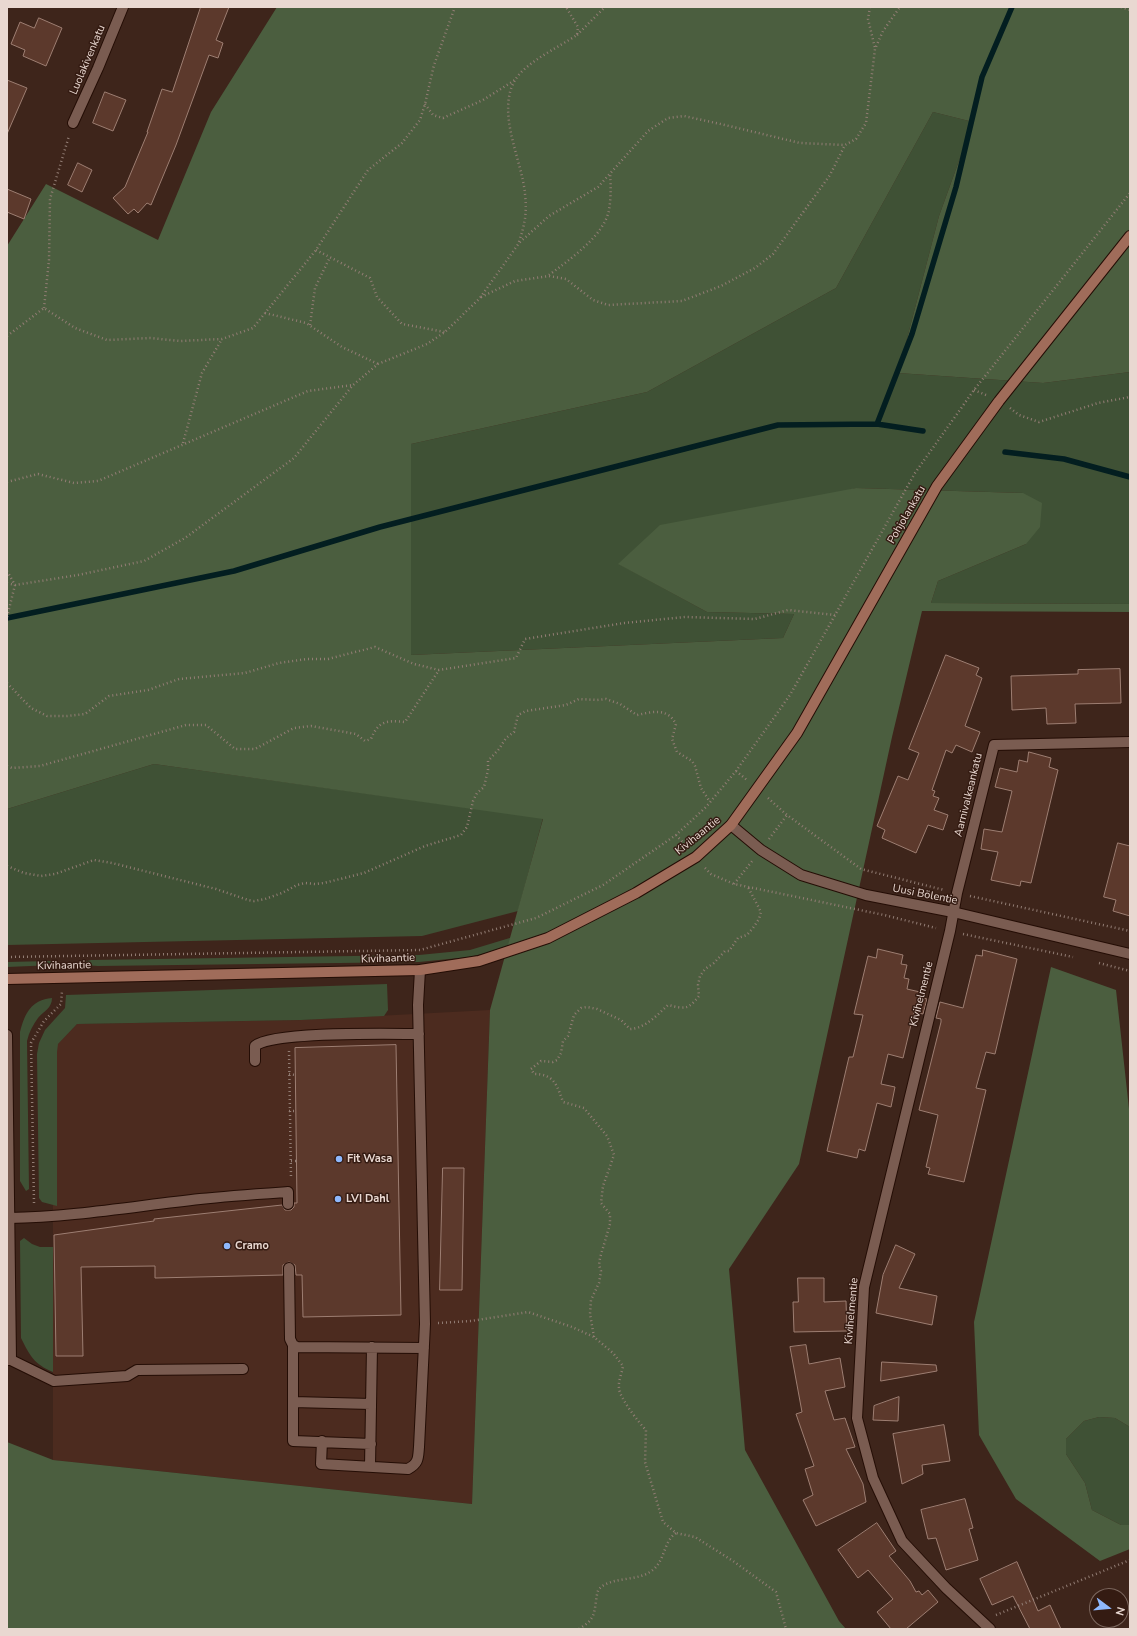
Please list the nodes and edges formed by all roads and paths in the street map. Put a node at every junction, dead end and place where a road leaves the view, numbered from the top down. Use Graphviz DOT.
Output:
graph roads {
  1 [pos="123,7"];
  2 [pos="456,7"];
  3 [pos="566,7"];
  4 [pos="605,7"];
  5 [pos="870,7"];
  6 [pos="900,7"];
  7 [pos="1121,7"];
  8 [pos="1130,10"];
  9 [pos="577,35"];
  10 [pos="875,49"];
  11 [pos="516,80"];
  12 [pos="425,104"];
  13 [pos="73,123"];
  14 [pos="845,145"];
  15 [pos="610,173"];
  16 [pos="1130,193"];
  17 [pos="1130,236"];
  18 [pos="519,243"];
  19 [pos="316,250"];
  20 [pos="330,257"];
  21 [pos="548,276"];
  22 [pos="480,298"];
  23 [pos="44,308"];
  24 [pos="264,313"];
  25 [pos="310,325"];
  26 [pos="445,332"];
  27 [pos="7,336"];
  28 [pos="222,339"];
  29 [pos="378,364"];
  30 [pos="353,385"];
  31 [pos="974,390"];
  32 [pos="1130,397"];
  33 [pos="1000,401"];
  34 [pos="183,444"];
  35 [pos="7,482"];
  36 [pos="7,571"];
  37 [pos="7,583"];
  38 [pos="15,585"];
  39 [pos="836,615"];
  40 [pos="7,618"];
  41 [pos="439,670"];
  42 [pos="7,683"];
  43 [pos="1130,742"];
  44 [pos="7,766"];
  45 [pos="758,789"];
  46 [pos="710,802"];
  47 [pos="731,825"];
  48 [pos="7,866"];
  49 [pos="748,887"];
  50 [pos="957,893"];
  51 [pos="953,912"];
  52 [pos="1130,931"];
  53 [pos="1130,954"];
  54 [pos="7,957"];
  55 [pos="420,970"];
  56 [pos="63,978"];
  57 [pos="7,979"];
  58 [pos="419,1034"];
  59 [pos="7,1035"];
  60 [pos="255,1061"];
  61 [pos="289,1074"];
  62 [pos="295,1075"];
  63 [pos="289,1111"];
  64 [pos="295,1111"];
  65 [pos="8,1130"];
  66 [pos="291,1161"];
  67 [pos="297,1161"];
  68 [pos="288,1204"];
  69 [pos="34,1217"];
  70 [pos="9,1218"];
  71 [pos="289,1268"];
  72 [pos="425,1324"];
  73 [pos="594,1337"];
  74 [pos="293,1345"];
  75 [pos="372,1347"];
  76 [pos="424,1348"];
  77 [pos="9,1360"];
  78 [pos="243,1369"];
  79 [pos="294,1402"];
  80 [pos="371,1404"];
  81 [pos="322,1441"];
  82 [pos="371,1444"];
  83 [pos="370,1466"];
  84 [pos="676,1533"];
  85 [pos="1130,1560"];
  86 [pos="981,1621"];
  87 [pos="579,1629"];
  88 [pos="786,1629"];
  89 [pos="990,1629"];
  1 -- 13 [label="street, Luolakivenkatu"];
  2 -- 12 [label="path"];
  3 -- 9 [label="path"];
  4 -- 9 [label="path"];
  5 -- 10 [label="path"];
  6 -- 10 [label="path"];
  7 -- 8 [label="path"];
  9 -- 11 [label="path"];
  10 -- 14 [label="path"];
  11 -- 12 [label="path"];
  11 -- 18 [label="path"];
  12 -- 19 [label="path"];
  13 -- 23 [label="path"];
  14 -- 15 [label="path"];
  14 -- 21 [label="path"];
  15 -- 18 [label="path"];
  15 -- 21 [label="path"];
  16 -- 31 [label="path"];
  17 -- 33 [label="main road, Pohjolankatu"];
  18 -- 22 [label="path"];
  19 -- 20 [label="path"];
  19 -- 24 [label="path"];
  20 -- 25 [label="path"];
  20 -- 26 [label="path"];
  21 -- 22 [label="path"];
  22 -- 26 [label="path"];
  23 -- 27 [label="path"];
  23 -- 28 [label="path"];
  24 -- 25 [label="path"];
  24 -- 28 [label="path"];
  25 -- 29 [label="path"];
  26 -- 29 [label="path"];
  28 -- 34 [label="path"];
  29 -- 30 [label="path"];
  30 -- 34 [label="path"];
  30 -- 38 [label="path"];
  31 -- 33 [label="path"];
  31 -- 39 [label="path"];
  32 -- 33 [label="path"];
  33 -- 45 [label="main road, Pohjolankatu"];
  34 -- 35 [label="path"];
  36 -- 38 [label="path"];
  37 -- 38 [label="path"];
  38 -- 40 [label="path"];
  39 -- 41 [label="path"];
  39 -- 46 [label="path"];
  41 -- 42 [label="path"];
  41 -- 44 [label="path"];
  43 -- 50 [label="street, Aarnivalkeankatu"];
  45 -- 47 [label="main road, Pohjolankatu"];
  45 -- 50 [label="path"];
  46 -- 48 [label="path"];
  46 -- 54 [label="path"];
  47 -- 51 [label="street, Uusi Bölentie"];
  47 -- 55 [label="main road, Kivihaantie"];
  49 -- 73 [label="path"];
  50 -- 51 [label="street, Aarnivalkeankatu"];
  50 -- 52 [label="path"];
  51 -- 53 [label="street, Uusi Bölentie"];
  51 -- 86 [label="street, Kivihelmentie"];
  55 -- 56 [label="main road, Kivihaantie"];
  55 -- 58 [label="street"];
  56 -- 57 [label="main road, Kivihaantie"];
  56 -- 69 [label="path"];
  58 -- 60 [label="street"];
  58 -- 72 [label="street"];
  59 -- 65 [label="street"];
  61 -- 62 [label="path"];
  63 -- 64 [label="path"];
  65 -- 70 [label="street"];
  66 -- 67 [label="path"];
  68 -- 69 [label="street"];
  69 -- 70 [label="street"];
  70 -- 77 [label="street"];
  71 -- 74 [label="street"];
  72 -- 73 [label="path"];
  72 -- 76 [label="street"];
  73 -- 84 [label="path"];
  74 -- 75 [label="street"];
  74 -- 79 [label="street"];
  75 -- 76 [label="street"];
  75 -- 80 [label="street"];
  76 -- 83 [label="street"];
  77 -- 78 [label="street"];
  79 -- 80 [label="street"];
  79 -- 81 [label="street"];
  80 -- 82 [label="street"];
  81 -- 82 [label="street"];
  81 -- 83 [label="street"];
  82 -- 83 [label="street"];
  84 -- 87 [label="path"];
  84 -- 88 [label="path"];
  85 -- 86 [label="path"];
  86 -- 89 [label="street, Kivihelmentie"];
}
